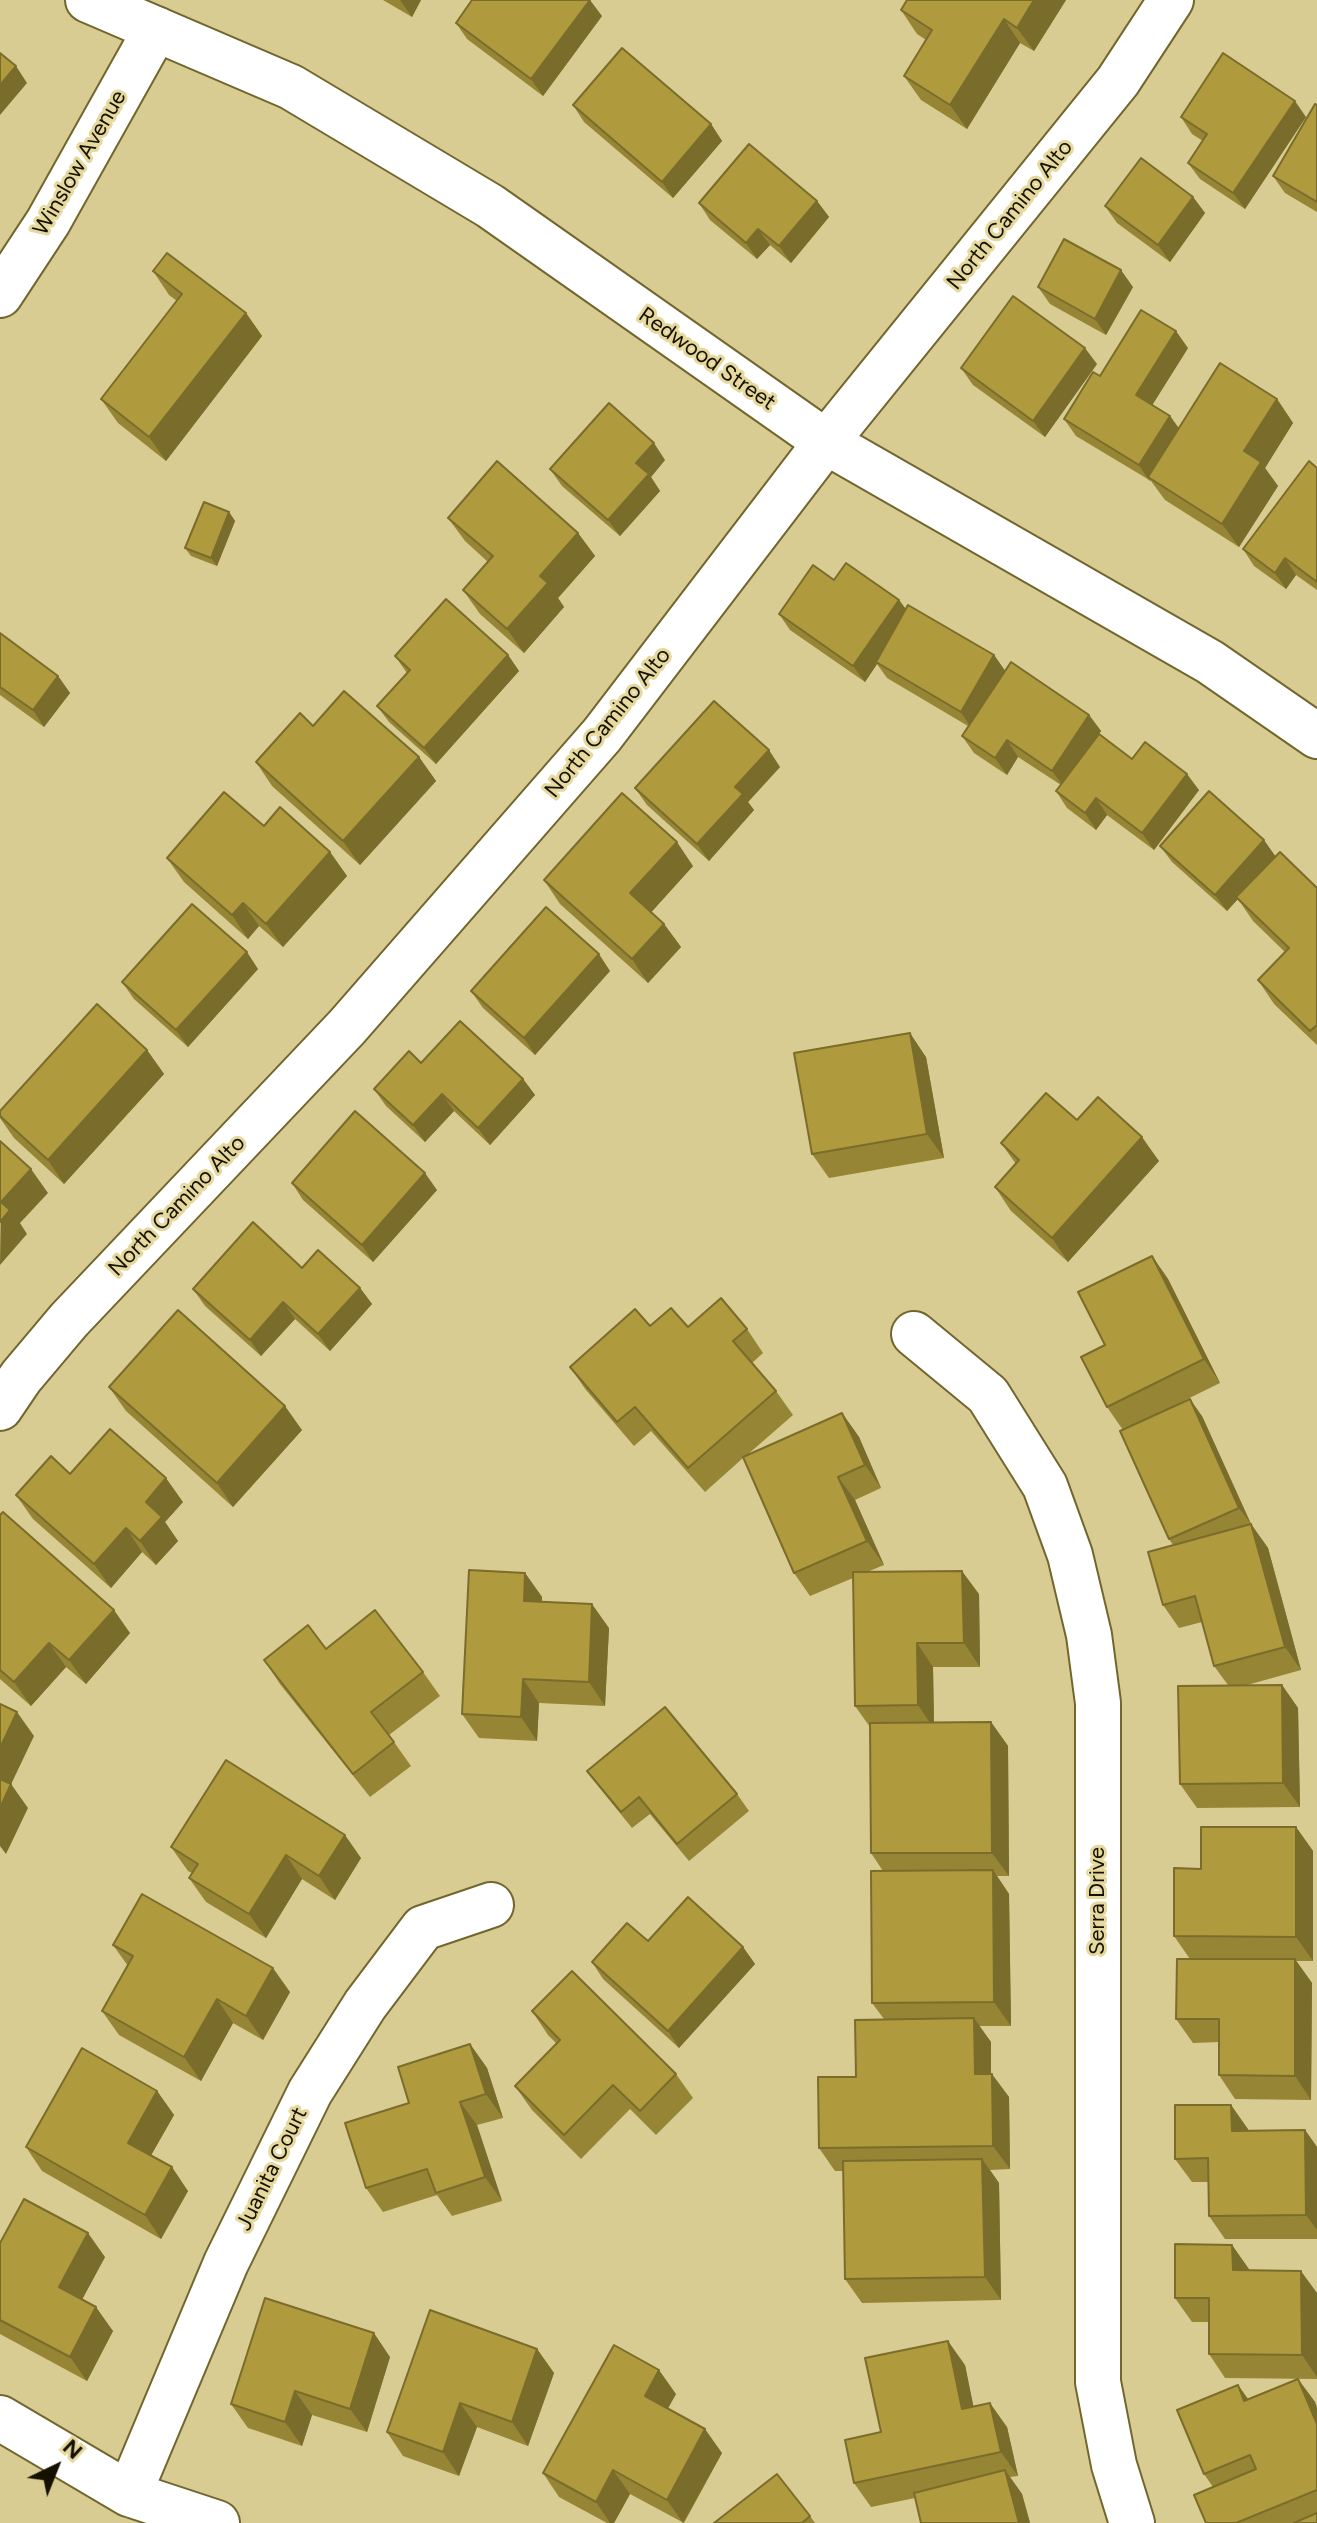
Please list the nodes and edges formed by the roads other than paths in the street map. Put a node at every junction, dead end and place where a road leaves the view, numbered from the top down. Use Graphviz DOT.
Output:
graph roads {
  1 [pos="88,0"];
  2 [pos="1171,0"];
  3 [pos="156,29"];
  4 [pos="0,295"];
  5 [pos="826,442"];
  6 [pos="1317,736"];
  7 [pos="914,1334"];
  8 [pos="0,1408"];
  9 [pos="491,1905"];
  10 [pos="0,2418"];
  11 [pos="129,2494"];
  12 [pos="217,2523"];
  13 [pos="1132,2523"];
  1 -- 3 [label="street, Redwood Street"];
  2 -- 5 [label="street, North Camino Alto"];
  3 -- 4 [label="street, Winslow Avenue"];
  3 -- 5 [label="street, Redwood Street"];
  5 -- 6 [label="street, Redwood Street"];
  5 -- 8 [label="street, North Camino Alto"];
  7 -- 13 [label="street, Serra Drive"];
  9 -- 11 [label="street, Juanita Court"];
  10 -- 11 [label="street"];
  11 -- 12 [label="street"];
}
